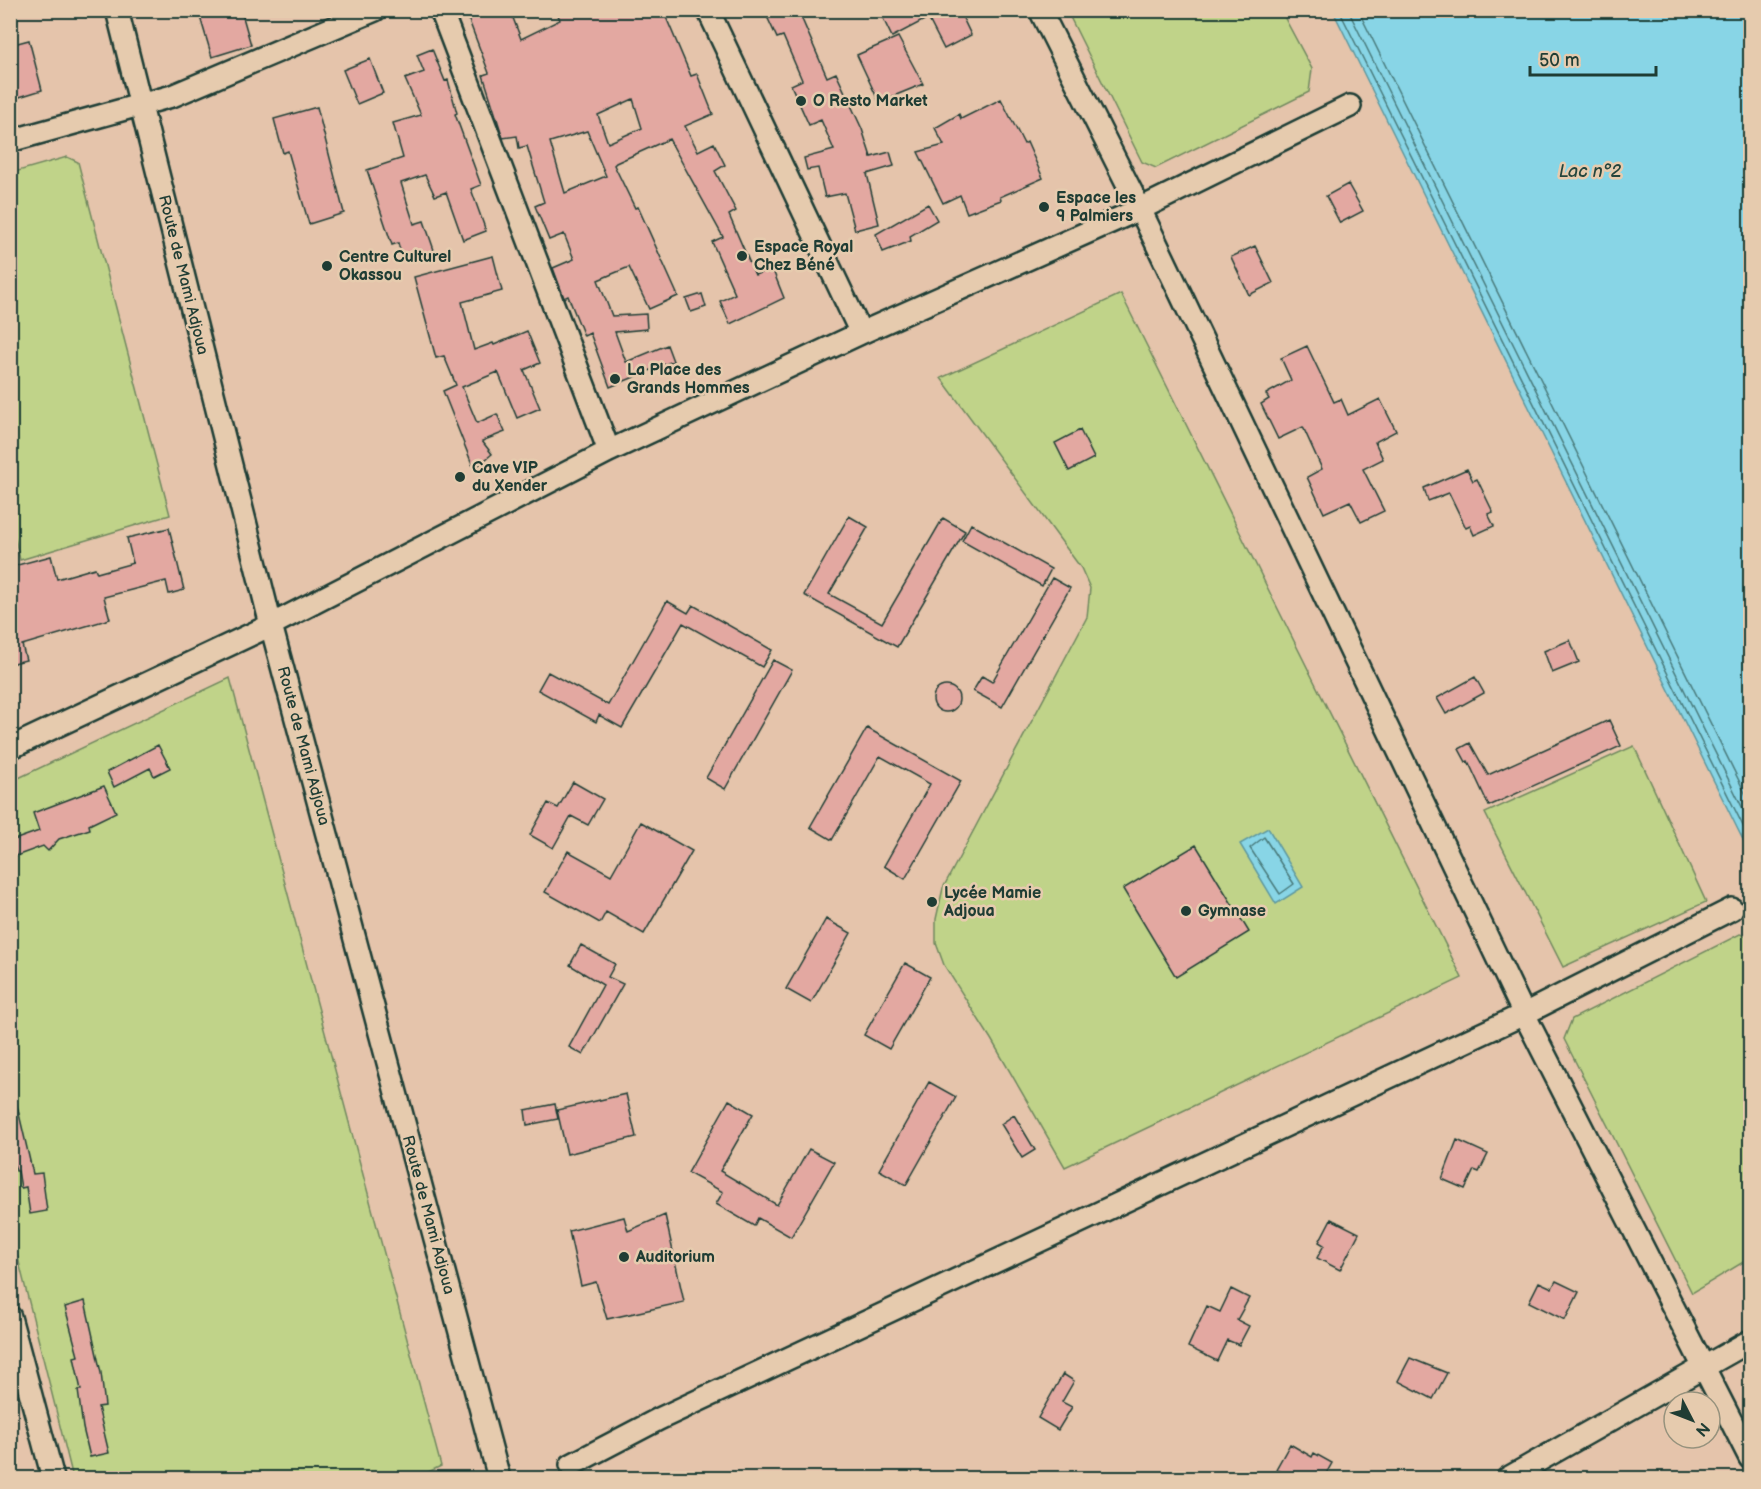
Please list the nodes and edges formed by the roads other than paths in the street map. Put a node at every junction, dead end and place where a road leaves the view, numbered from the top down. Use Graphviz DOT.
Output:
graph roads {
  1 [pos="117,10"];
  2 [pos="375,10"];
  3 [pos="441,10"];
  4 [pos="708,10"];
  5 [pos="1040,10"];
  6 [pos="140,106"];
  7 [pos="1350,106"];
  8 [pos="10,141"];
  9 [pos="1140,209"];
  10 [pos="861,333"];
  11 [pos="609,451"];
  12 [pos="271,625"];
  13 [pos="10,748"];
  14 [pos="1732,909"];
  15 [pos="1524,1014"];
  16 [pos="10,1317"];
  17 [pos="1750,1341"];
  18 [pos="1706,1367"];
  19 [pos="1750,1458"];
  20 [pos="570,1465"];
  21 [pos="53,1479"];
  22 [pos="499,1479"];
  23 [pos="1508,1479"];
  1 -- 6 [label="street, Route de Mami Adjoua"];
  2 -- 6 [label="street"];
  3 -- 11 [label="street"];
  4 -- 10 [label="street"];
  5 -- 9 [label="street"];
  6 -- 8 [label="street"];
  6 -- 12 [label="street, Route de Mami Adjoua"];
  7 -- 9 [label="street"];
  9 -- 10 [label="street"];
  9 -- 15 [label="street"];
  10 -- 11 [label="street"];
  11 -- 12 [label="street"];
  12 -- 13 [label="street"];
  12 -- 22 [label="street, Route de Mami Adjoua"];
  14 -- 15 [label="street"];
  15 -- 18 [label="street"];
  15 -- 20 [label="street"];
  16 -- 21 [label="street"];
  17 -- 18 [label="street"];
  18 -- 19 [label="street"];
  18 -- 23 [label="street"];
}
